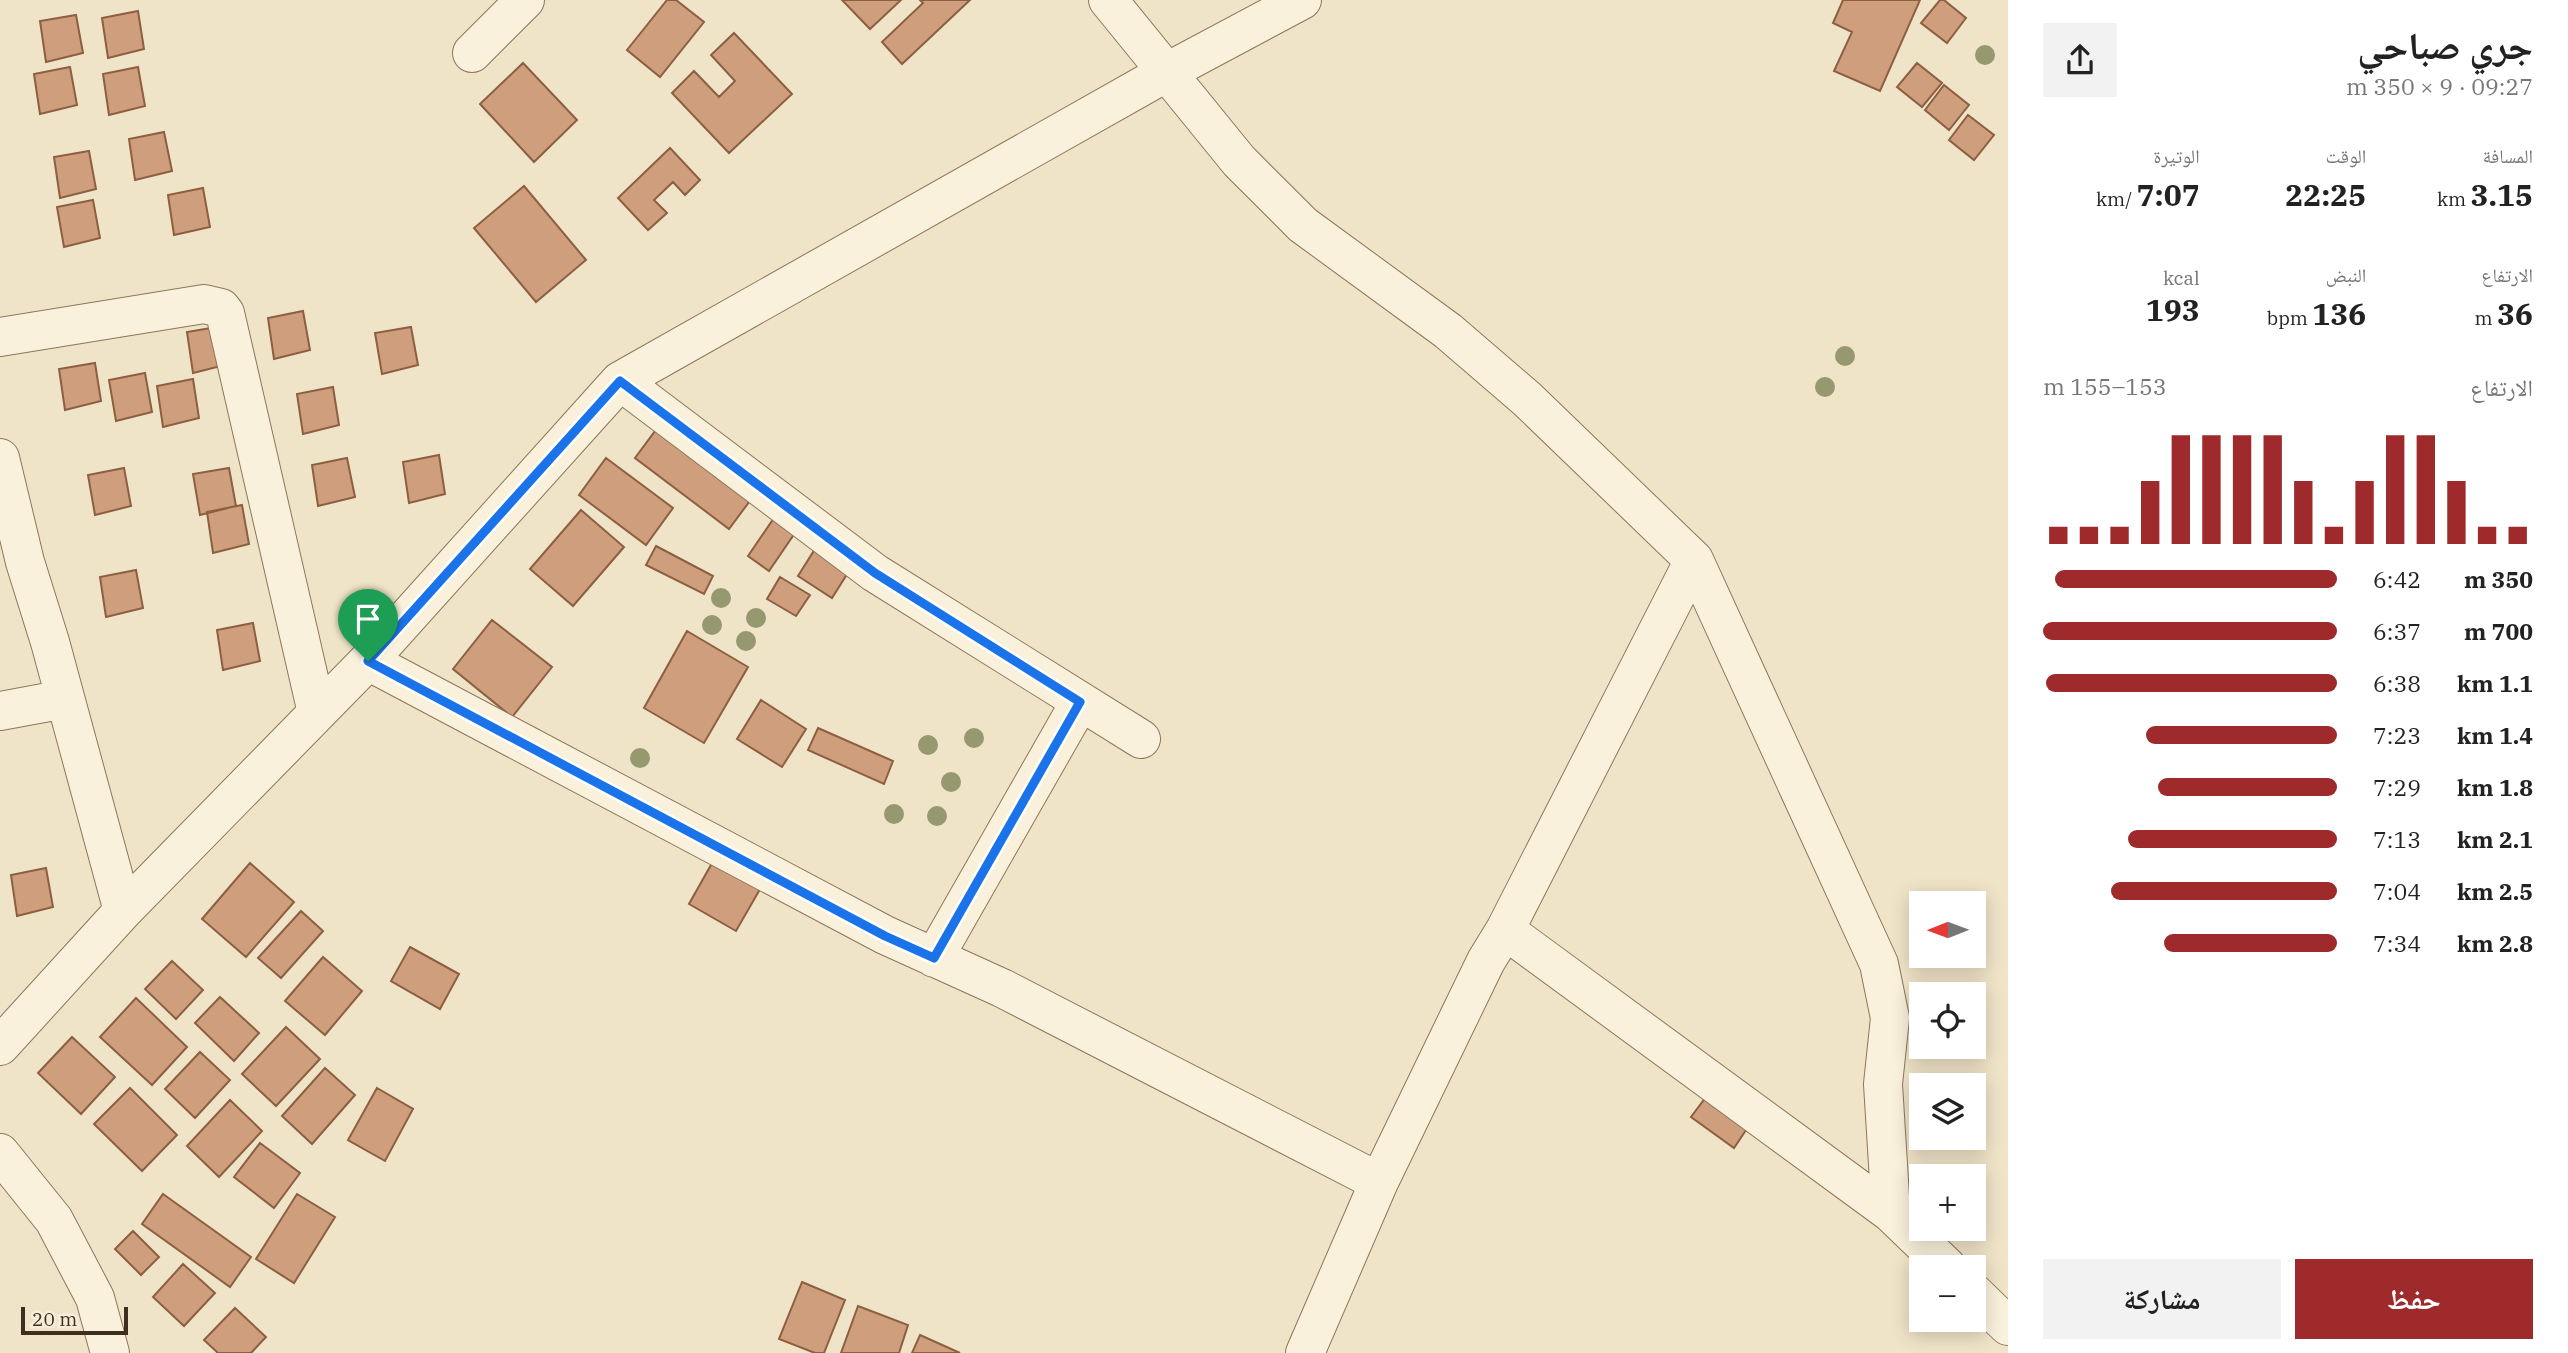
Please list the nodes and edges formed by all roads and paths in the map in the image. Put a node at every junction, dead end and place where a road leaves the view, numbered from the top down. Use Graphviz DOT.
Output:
graph roads {
  1 [pos="525,0"];
  2 [pos="1108,0"];
  3 [pos="1302,0"];
  4 [pos="472,53"];
  5 [pos="1169,71"];
  6 [pos="0,337"];
  7 [pos="620,381"];
  8 [pos="0,458"];
  9 [pos="1694,560"];
  10 [pos="368,661"];
  11 [pos="65,699"];
  12 [pos="1080,702"];
  13 [pos="0,711"];
  14 [pos="317,713"];
  15 [pos="1140,739"];
  16 [pos="123,911"];
  17 [pos="1505,930"];
  18 [pos="934,958"];
  19 [pos="0,1046"];
  20 [pos="0,1153"];
  21 [pos="1379,1182"];
  22 [pos="1892,1213"];
  23 [pos="1935,1255"];
  24 [pos="1986,1305"];
  25 [pos="2008,1326"];
  26 [pos="110,1353"];
  27 [pos="1305,1353"];
  1 -- 4 [label="street"];
  2 -- 5 [label="street"];
  3 -- 5 [label="street"];
  5 -- 7 [label="street"];
  5 -- 9 [label="street"];
  6 -- 14 [label="street"];
  7 -- 10 [label="street"];
  7 -- 12 [label="street"];
  8 -- 11 [label="street"];
  9 -- 17 [label="street"];
  9 -- 22 [label="street"];
  10 -- 14 [label="street"];
  10 -- 18 [label="street"];
  11 -- 13 [label="street"];
  11 -- 16 [label="street"];
  12 -- 15 [label="street"];
  12 -- 18 [label="street"];
  14 -- 16 [label="street"];
  16 -- 19 [label="street"];
  17 -- 21 [label="street"];
  17 -- 22 [label="street"];
  18 -- 21 [label="street"];
  20 -- 26 [label="street"];
  21 -- 27 [label="street"];
  22 -- 23 [label="street"];
  24 -- 25 [label="street"];
}
